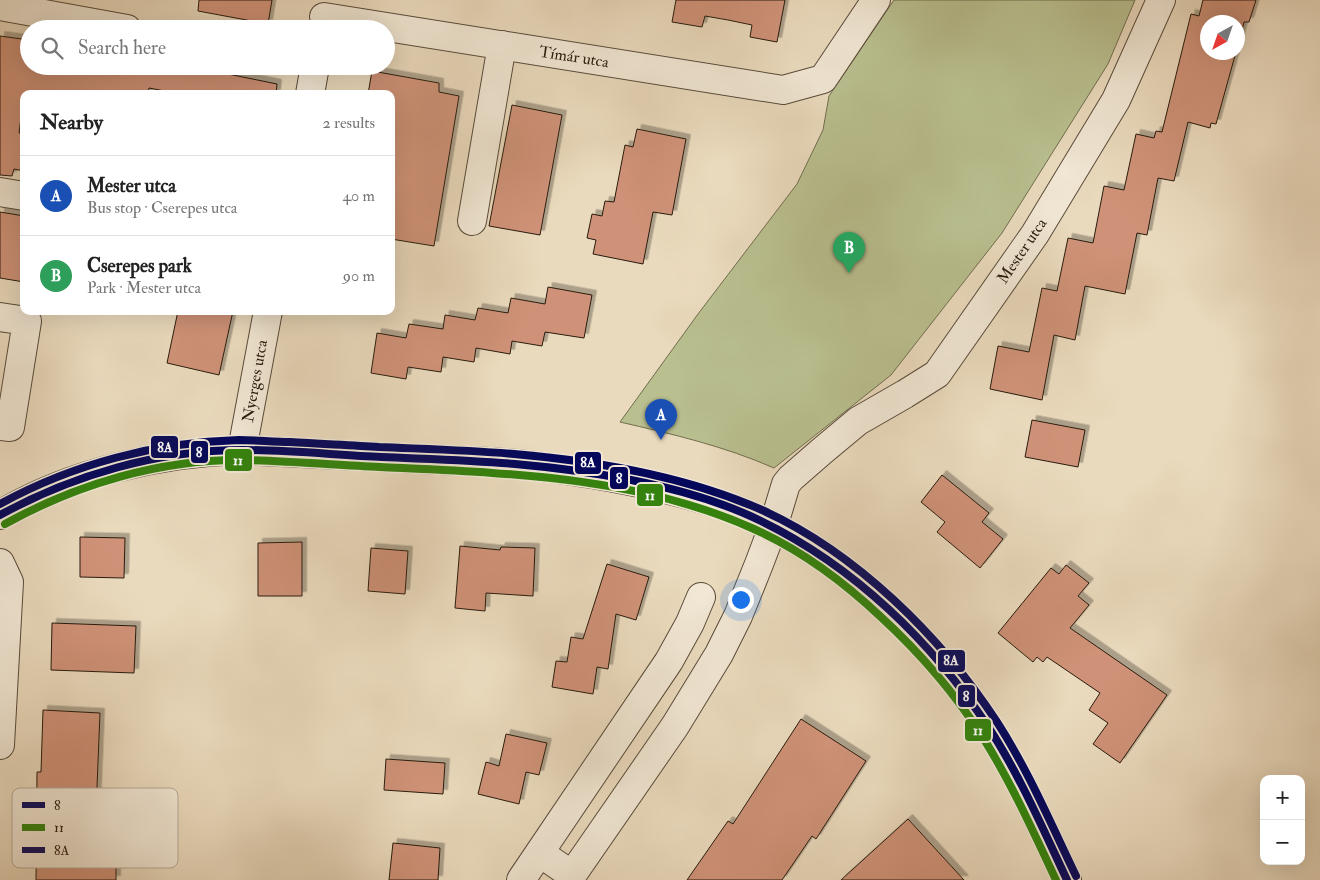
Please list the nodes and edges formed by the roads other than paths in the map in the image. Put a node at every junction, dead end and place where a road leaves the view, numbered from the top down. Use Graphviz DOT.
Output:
graph roads {
  1 [pos="876,0"];
  2 [pos="1161,0"];
  3 [pos="0,6"];
  4 [pos="325,15"];
  5 [pos="77,20"];
  6 [pos="354,20"];
  7 [pos="395,27"];
  8 [pos="502,45"];
  9 [pos="313,75"];
  10 [pos="311,90"];
  11 [pos="0,192"];
  12 [pos="20,195"];
  13 [pos="472,221"];
  14 [pos="267,315"];
  15 [pos="0,317"];
  16 [pos="0,426"];
  17 [pos="242,450"];
  18 [pos="0,515"];
  19 [pos="773,527"];
  20 [pos="0,563"];
  21 [pos="701,598"];
  22 [pos="0,745"];
  23 [pos="540,853"];
  24 [pos="573,878"];
  25 [pos="521,880"];
  26 [pos="1067,880"];
  1 -- 8 [label="street, Tímár utca"];
  2 -- 19 [label="street, Mester utca"];
  3 -- 5 [label="street"];
  4 -- 6 [label="street, Tímár utca"];
  7 -- 8 [label="street, Tímár utca"];
  8 -- 13 [label="street"];
  9 -- 10 [label="street"];
  11 -- 12 [label="street"];
  14 -- 17 [label="street, Nyerges utca"];
  15 -- 16 [label="street"];
  17 -- 18 [label="street"];
  17 -- 19 [label="street"];
  19 -- 24 [label="street, Mester utca"];
  19 -- 26 [label="street"];
  20 -- 22 [label="street"];
  21 -- 23 [label="street"];
  23 -- 24 [label="street, Mester utca"];
  23 -- 25 [label="street"];
}
